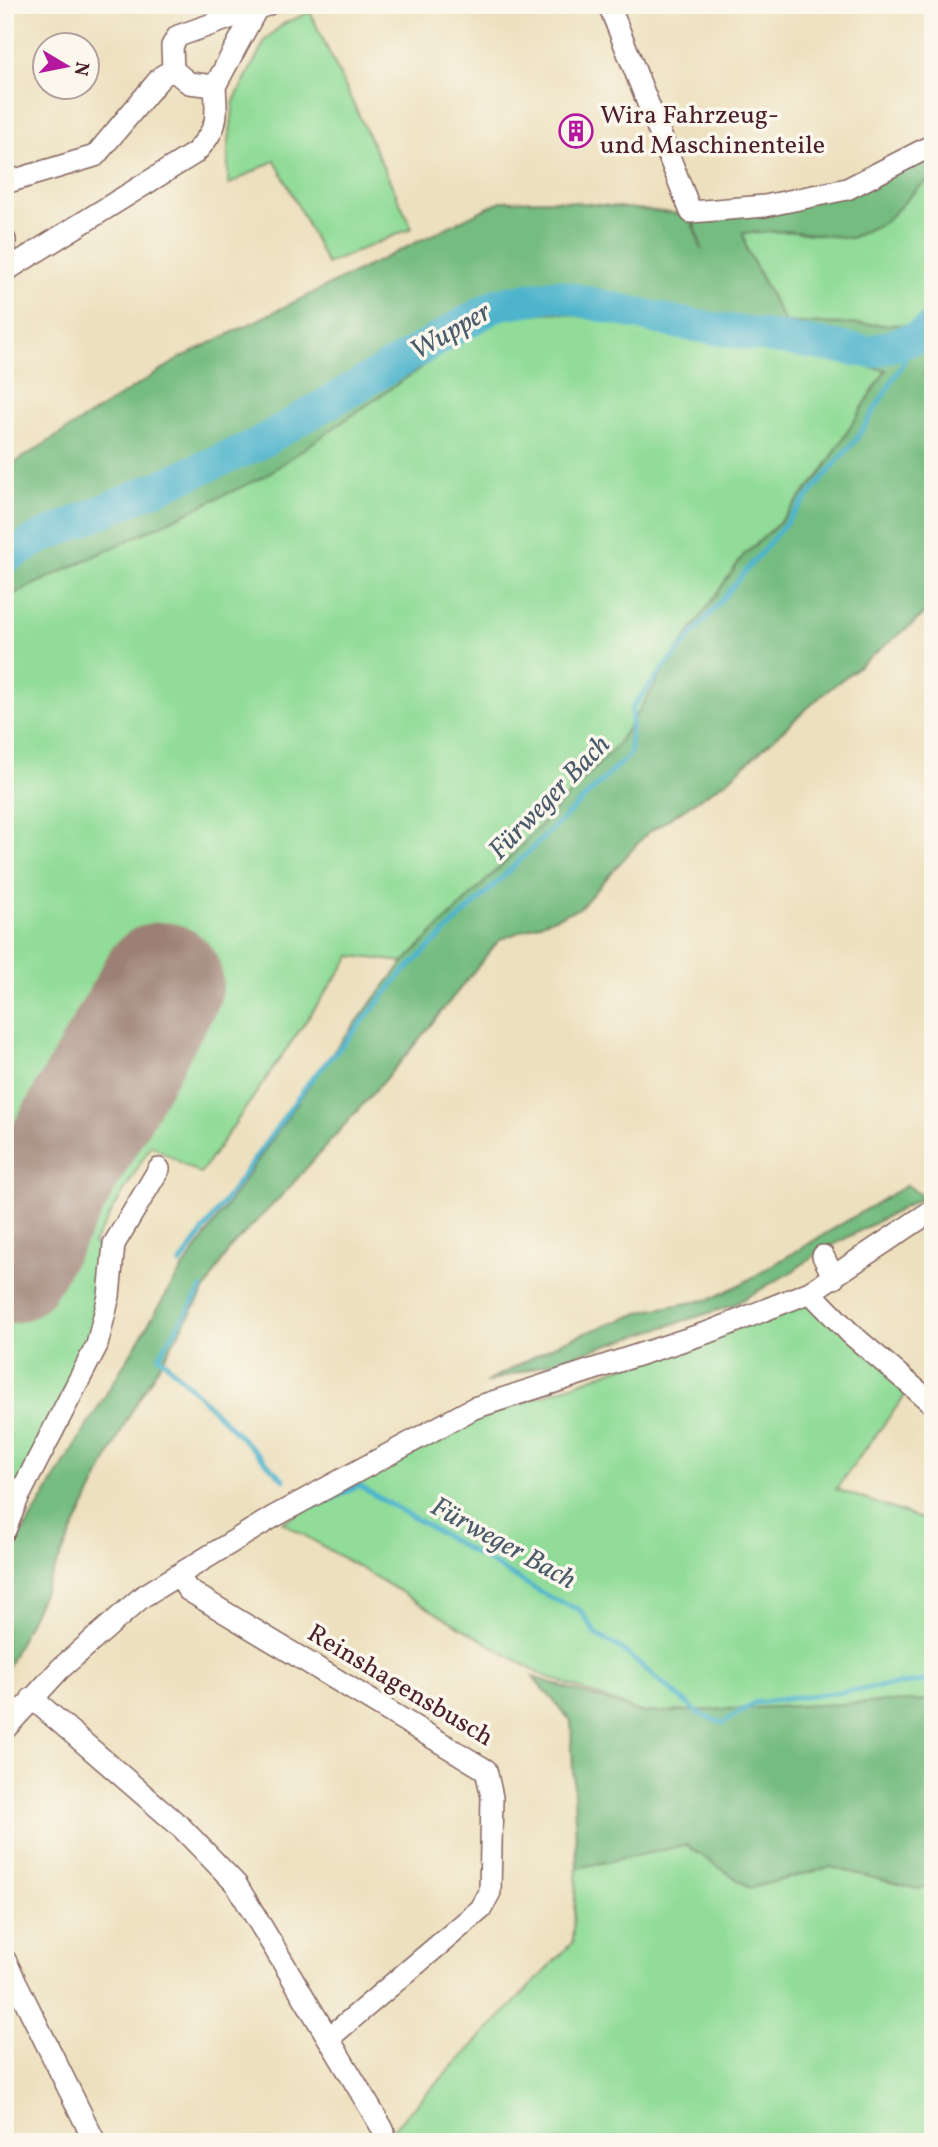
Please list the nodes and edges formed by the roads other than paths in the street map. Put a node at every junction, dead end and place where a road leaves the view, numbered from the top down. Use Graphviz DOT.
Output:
graph roads {
  1 [pos="608,5"];
  2 [pos="261,8"];
  3 [pos="173,70"];
  4 [pos="215,86"];
  5 [pos="933,145"];
  6 [pos="5,183"];
  7 [pos="5,240"];
  8 [pos="5,250"];
  9 [pos="5,271"];
  10 [pos="159,1169"];
  11 [pos="933,1210"];
  12 [pos="822,1256"];
  13 [pos="834,1278"];
  14 [pos="810,1292"];
  15 [pos="933,1404"];
  16 [pos="5,1530"];
  17 [pos="177,1575"];
  18 [pos="32,1698"];
  19 [pos="5,1729"];
  20 [pos="5,1960"];
  21 [pos="329,2038"];
  22 [pos="384,2131"];
  23 [pos="93,2141"];
  1 -- 5 [label="street"];
  2 -- 3 [label="street"];
  2 -- 4 [label="street"];
  3 -- 4 [label="street"];
  3 -- 6 [label="street"];
  4 -- 9 [label="street"];
  7 -- 8 [label="street"];
  10 -- 16 [label="street"];
  11 -- 13 [label="street"];
  12 -- 13 [label="street"];
  13 -- 14 [label="street"];
  14 -- 15 [label="street"];
  14 -- 17 [label="street"];
  17 -- 18 [label="street"];
  17 -- 21 [label="street, Reinshagensbusch"];
  18 -- 19 [label="street"];
  18 -- 21 [label="street"];
  20 -- 23 [label="street"];
  21 -- 22 [label="street"];
}
